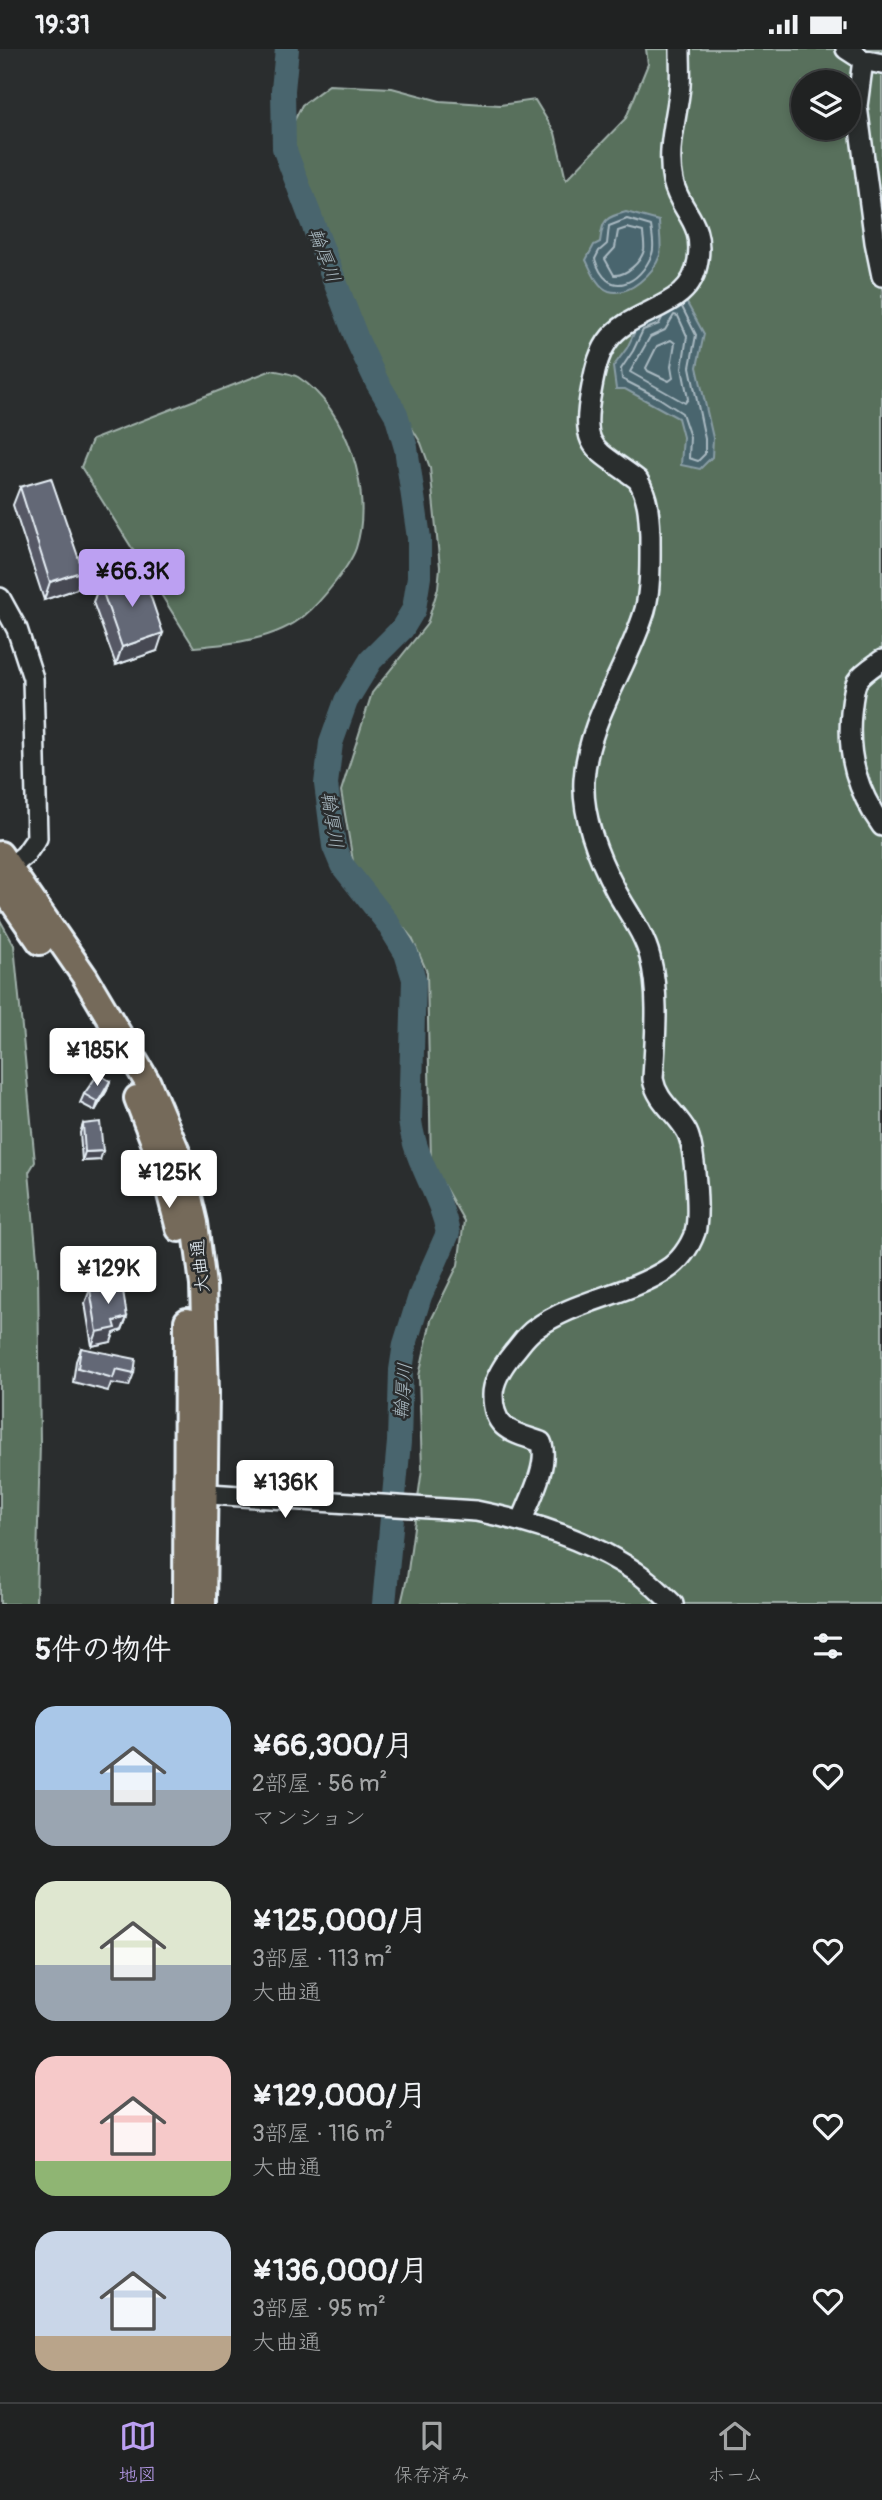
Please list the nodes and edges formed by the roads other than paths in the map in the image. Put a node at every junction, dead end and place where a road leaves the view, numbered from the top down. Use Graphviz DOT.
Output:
graph roads {
  1 [pos="680,49"];
  2 [pos="846,49"];
  3 [pos="873,62"];
  4 [pos="882,276"];
  5 [pos="0,598"];
  6 [pos="882,660"];
  7 [pos="882,826"];
  8 [pos="2,870"];
  9 [pos="197,1493"];
  10 [pos="522,1520"];
  11 [pos="186,1604"];
  12 [pos="203,1604"];
  13 [pos="673,1604"];
  1 -- 10 [label="street"];
  2 -- 3 [label="street"];
  3 -- 4 [label="street"];
  5 -- 8 [label="street"];
  6 -- 7 [label="street"];
  8 -- 9 [label="main road, 大曲通"];
  9 -- 10 [label="street"];
  9 -- 11 [label="main road, 大曲通"];
  9 -- 12 [label="main road, 大曲通"];
  10 -- 13 [label="street"];
}
